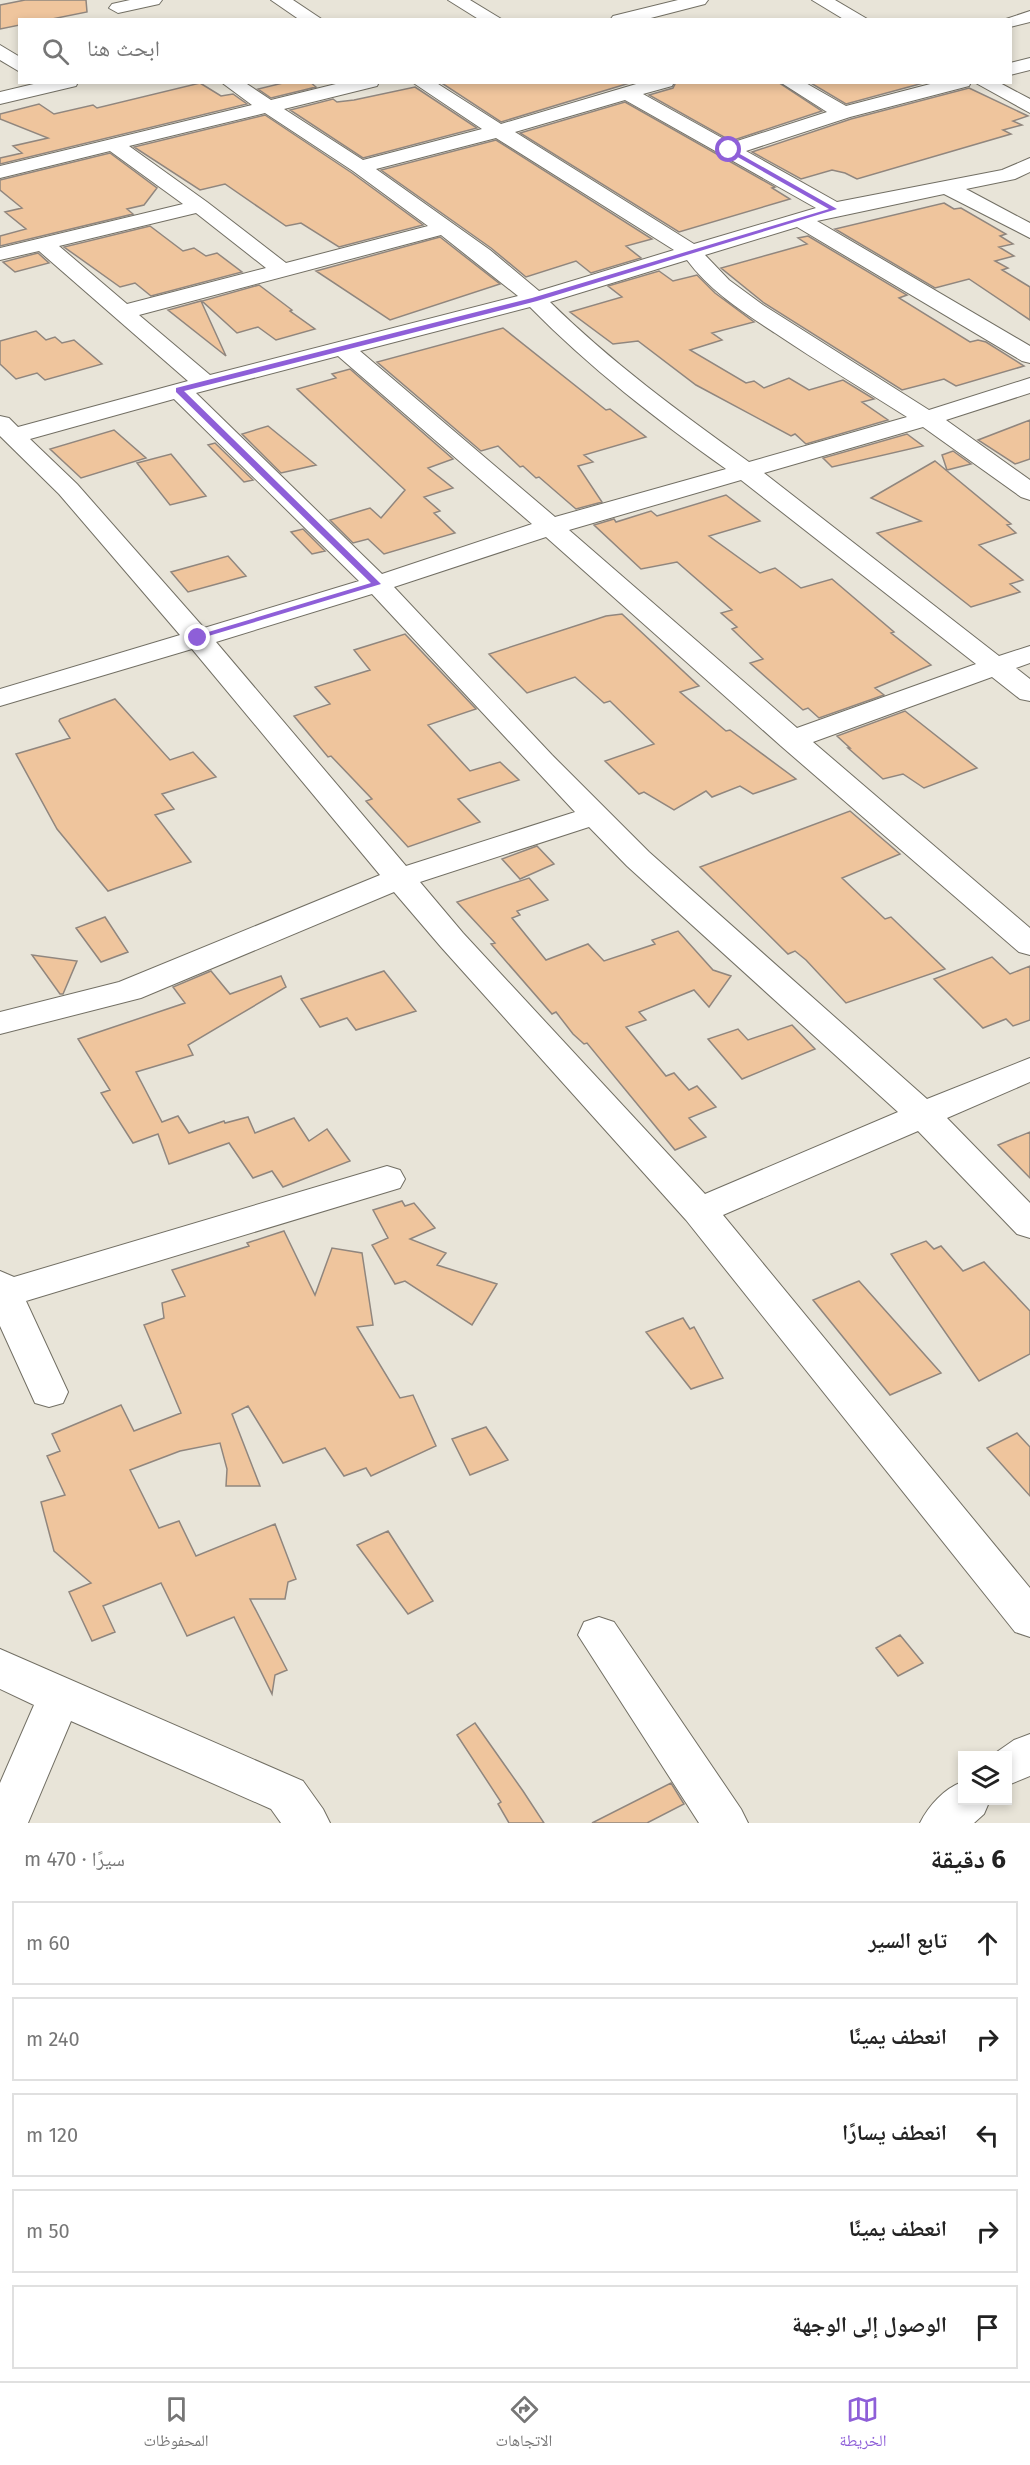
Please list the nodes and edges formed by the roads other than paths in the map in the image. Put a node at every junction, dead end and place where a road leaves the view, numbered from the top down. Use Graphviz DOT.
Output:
graph roads {
  1 [pos="153,0"];
  2 [pos="280,0"];
  3 [pos="457,0"];
  4 [pos="699,0"];
  5 [pos="821,0"];
  6 [pos="112,4"];
  7 [pos="656,10"];
  8 [pos="1030,16"];
  9 [pos="132,18"];
  10 [pos="311,18"];
  11 [pos="490,18"];
  12 [pos="626,18"];
  13 [pos="670,18"];
  14 [pos="856,18"];
  15 [pos="1012,22"];
  16 [pos="0,51"];
  17 [pos="18,64"];
  18 [pos="1030,64"];
  19 [pos="1012,69"];
  20 [pos="233,84"];
  21 [pos="362,84"];
  22 [pos="423,84"];
  23 [pos="657,84"];
  24 [pos="792,84"];
  25 [pos="954,84"];
  26 [pos="987,84"];
  27 [pos="44,85"];
  28 [pos="627,93"];
  29 [pos="0,98"];
  30 [pos="1030,107"];
  31 [pos="270,108"];
  32 [pos="843,113"];
  33 [pos="498,131"];
  34 [pos="113,144"];
  35 [pos="729,150"];
  36 [pos="1030,164"];
  37 [pos="360,167"];
  38 [pos="0,172"];
  39 [pos="945,186"];
  40 [pos="200,206"];
  41 [pos="834,209"];
  42 [pos="800,220"];
  43 [pos="446,228"];
  44 [pos="1030,232"];
  45 [pos="42,243"];
  46 [pos="693,253"];
  47 [pos="0,254"];
  48 [pos="283,270"];
  49 [pos="535,299"];
  50 [pos="123,312"];
  51 [pos="345,350"];
  52 [pos="1030,356"];
  53 [pos="1030,385"];
  54 [pos="192,387"];
  55 [pos="925,419"];
  56 [pos="7,429"];
  57 [pos="745,471"];
  58 [pos="1030,492"];
  59 [pos="552,526"];
  60 [pos="377,584"];
  61 [pos="198,638"];
  62 [pos="1030,654"];
  63 [pos="995,665"];
  64 [pos="1030,693"];
  65 [pos="0,698"];
  66 [pos="791,740"];
  67 [pos="595,815"];
  68 [pos="400,878"];
  69 [pos="1030,945"];
  70 [pos="0,1023"];
  71 [pos="1030,1070"];
  72 [pos="922,1114"];
  73 [pos="387,1179"];
  74 [pos="699,1211"];
  75 [pos="1030,1225"];
  76 [pos="3,1289"];
  77 [pos="49,1392"];
  78 [pos="1030,1619"];
  79 [pos="599,1635"];
  80 [pos="0,1667"];
  81 [pos="60,1695"];
  82 [pos="1030,1754"];
  83 [pos="1012,1764"];
  84 [pos="963,1805"];
  85 [pos="5,1823"];
  86 [pos="307,1823"];
  87 [pos="725,1823"];
  88 [pos="943,1823"];
  1 -- 6 [label="street"];
  2 -- 10 [label="street"];
  3 -- 11 [label="street"];
  4 -- 7 [label="street"];
  5 -- 14 [label="street"];
  6 -- 9 [label="street"];
  7 -- 12 [label="street"];
  7 -- 13 [label="street"];
  8 -- 15 [label="street"];
  16 -- 17 [label="street"];
  18 -- 19 [label="street"];
  20 -- 31 [label="street"];
  21 -- 31 [label="street"];
  22 -- 33 [label="street"];
  23 -- 28 [label="street"];
  24 -- 32 [label="street"];
  25 -- 32 [label="street"];
  26 -- 30 [label="street"];
  27 -- 29 [label="street"];
  28 -- 33 [label="street"];
  28 -- 35 [label="street"];
  31 -- 34 [label="street"];
  31 -- 37 [label="street"];
  32 -- 35 [label="street"];
  33 -- 37 [label="street"];
  33 -- 46 [label="street"];
  34 -- 38 [label="street"];
  34 -- 40 [label="street"];
  35 -- 41 [label="street"];
  36 -- 39 [label="street"];
  37 -- 43 [label="street"];
  39 -- 41 [label="street"];
  39 -- 44 [label="street"];
  40 -- 45 [label="street"];
  40 -- 48 [label="street"];
  41 -- 42 [label="street"];
  42 -- 46 [label="street"];
  42 -- 52 [label="street"];
  43 -- 48 [label="street"];
  43 -- 49 [label="street"];
  45 -- 47 [label="street"];
  45 -- 50 [label="street"];
  46 -- 49 [label="street"];
  46 -- 55 [label="street"];
  48 -- 50 [label="street"];
  49 -- 51 [label="street"];
  49 -- 57 [label="street"];
  50 -- 54 [label="street"];
  51 -- 54 [label="street"];
  51 -- 59 [label="street"];
  53 -- 55 [label="street"];
  54 -- 56 [label="street"];
  54 -- 60 [label="street"];
  55 -- 57 [label="street"];
  55 -- 58 [label="street"];
  56 -- 61 [label="street"];
  57 -- 59 [label="street"];
  57 -- 63 [label="street"];
  59 -- 60 [label="street"];
  59 -- 66 [label="street"];
  60 -- 61 [label="street"];
  60 -- 67 [label="street"];
  61 -- 65 [label="street"];
  61 -- 68 [label="street"];
  62 -- 63 [label="street"];
  63 -- 64 [label="street"];
  63 -- 66 [label="street"];
  66 -- 69 [label="street"];
  67 -- 68 [label="street"];
  67 -- 72 [label="street"];
  68 -- 70 [label="street"];
  68 -- 74 [label="street"];
  71 -- 72 [label="street"];
  72 -- 74 [label="street"];
  72 -- 75 [label="street"];
  73 -- 76 [label="street"];
  74 -- 78 [label="street"];
  76 -- 77 [label="street"];
  79 -- 87 [label="street"];
  80 -- 81 [label="street"];
  81 -- 85 [label="street"];
  81 -- 86 [label="street"];
  82 -- 83 [label="street"];
  84 -- 88 [label="street"];
}
